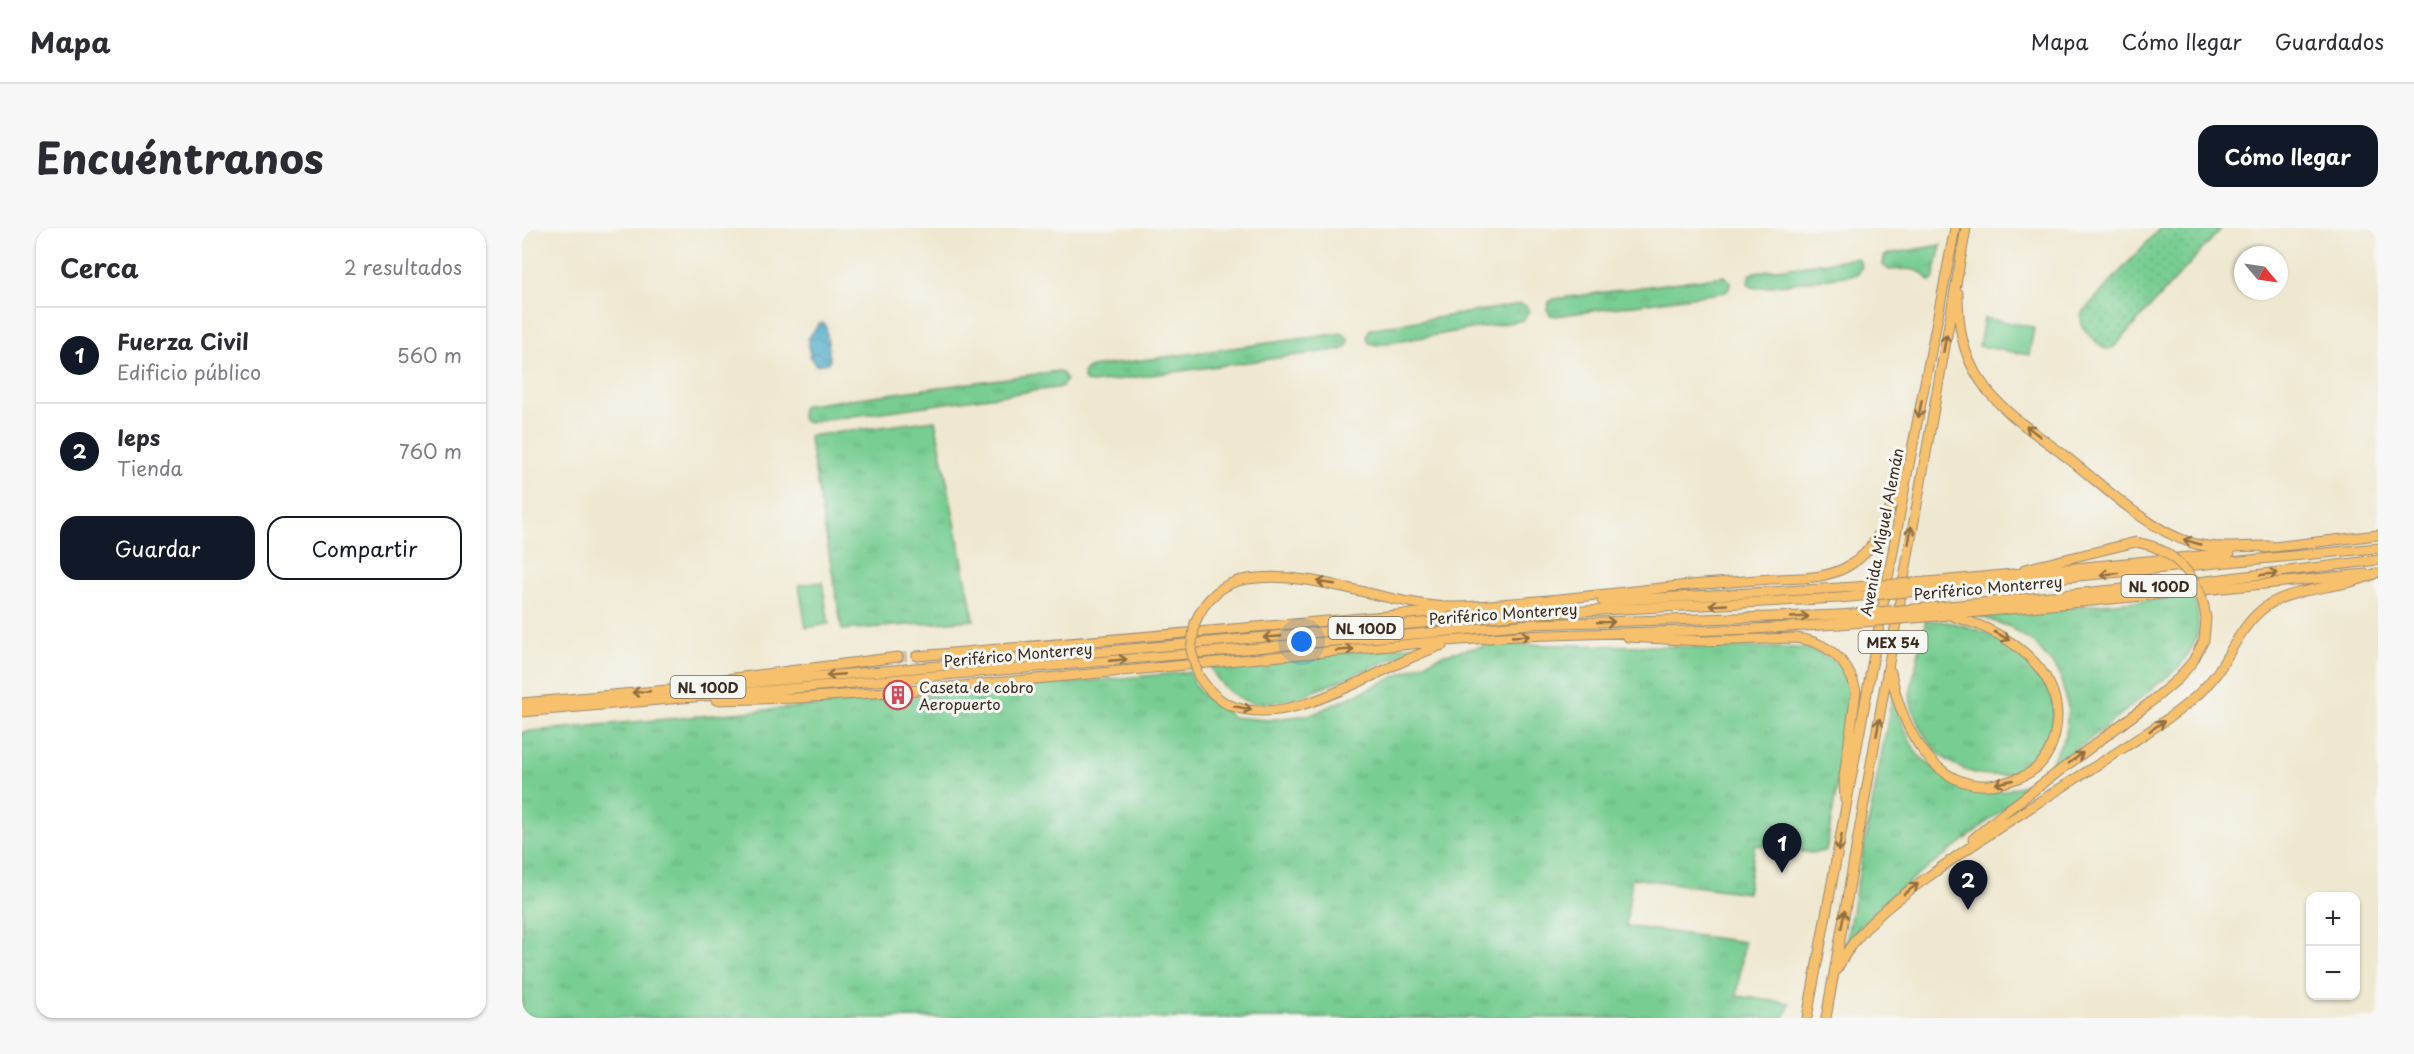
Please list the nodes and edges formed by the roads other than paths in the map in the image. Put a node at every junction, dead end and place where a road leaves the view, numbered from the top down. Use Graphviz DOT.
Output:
graph roads {
  1 [pos="1955,228"];
  2 [pos="1966,228"];
  3 [pos="1958,267"];
  4 [pos="1907,475"];
  5 [pos="2378,535"];
  6 [pos="2271,546"];
  7 [pos="2378,548"];
  8 [pos="2378,560"];
  9 [pos="2377,573"];
  10 [pos="1999,576"];
  11 [pos="1940,585"];
  12 [pos="1839,593"];
  13 [pos="1546,601"];
  14 [pos="1458,608"];
  15 [pos="1941,613"];
  16 [pos="1839,620"];
  17 [pos="1575,634"];
  18 [pos="1466,641"];
  19 [pos="917,656"];
  20 [pos="898,657"];
  21 [pos="1889,663"];
  22 [pos="697,687"];
  23 [pos="907,691"];
  24 [pos="888,692"];
  25 [pos="693,698"];
  26 [pos="522,703"];
  27 [pos="522,712"];
  28 [pos="1847,806"];
  29 [pos="1966,848"];
  30 [pos="1832,980"];
  31 [pos="1807,1018"];
  32 [pos="1826,1018"];
  1 -- 4 [label="highway, Avenida Miguel Alemán / MEX 54, one-way"];
  2 -- 3 [label="highway, Avenida Miguel Alemán / MEX 54"];
  6 -- 3 [label="highway, one-way"];
  21 -- 3 [label="highway, Avenida Miguel Alemán / MEX 54, one-way"];
  4 -- 13 [label="highway"];
  4 -- 28 [label="highway, Avenida Miguel Alemán / MEX 54"];
  5 -- 6 [label="highway"];
  6 -- 10 [label="highway"];
  7 -- 11 [label="highway, Periférico Monterrey / NL 100D, one-way"];
  15 -- 8 [label="highway, Periférico Monterrey / NL 100D, one-way"];
  9 -- 15 [label="highway"];
  29 -- 9 [label="highway, one-way"];
  10 -- 11 [label="highway"];
  29 -- 10 [label="highway, one-way, bridge"];
  11 -- 12 [label="highway, Periférico Monterrey / NL 100D, bridge"];
  12 -- 13 [label="highway"];
  12 -- 22 [label="highway, Periférico Monterrey / NL 100D, one-way"];
  13 -- 14 [label="highway"];
  14 -- 18 [label="highway, one-way, bridge"];
  14 -- 19 [label="highway"];
  15 -- 16 [label="highway, Periférico Monterrey / NL 100D, bridge"];
  15 -- 21 [label="highway, one-way"];
  16 -- 17 [label="highway"];
  25 -- 16 [label="highway, Periférico Monterrey / NL 100D, one-way"];
  18 -- 17 [label="highway, one-way"];
  17 -- 28 [label="highway"];
  23 -- 18 [label="highway, one-way"];
  20 -- 22 [label="highway"];
  30 -- 21 [label="highway, Avenida Miguel Alemán / MEX 54, one-way"];
  22 -- 26 [label="highway, Periférico Monterrey / NL 100D, one-way"];
  24 -- 25 [label="highway"];
  25 -- 27 [label="highway, Periférico Monterrey / NL 100D"];
  28 -- 31 [label="highway, Avenida Miguel Alemán / MEX 54, one-way"];
  30 -- 29 [label="highway, one-way"];
  30 -- 32 [label="highway, Avenida Miguel Alemán / MEX 54"];
}
